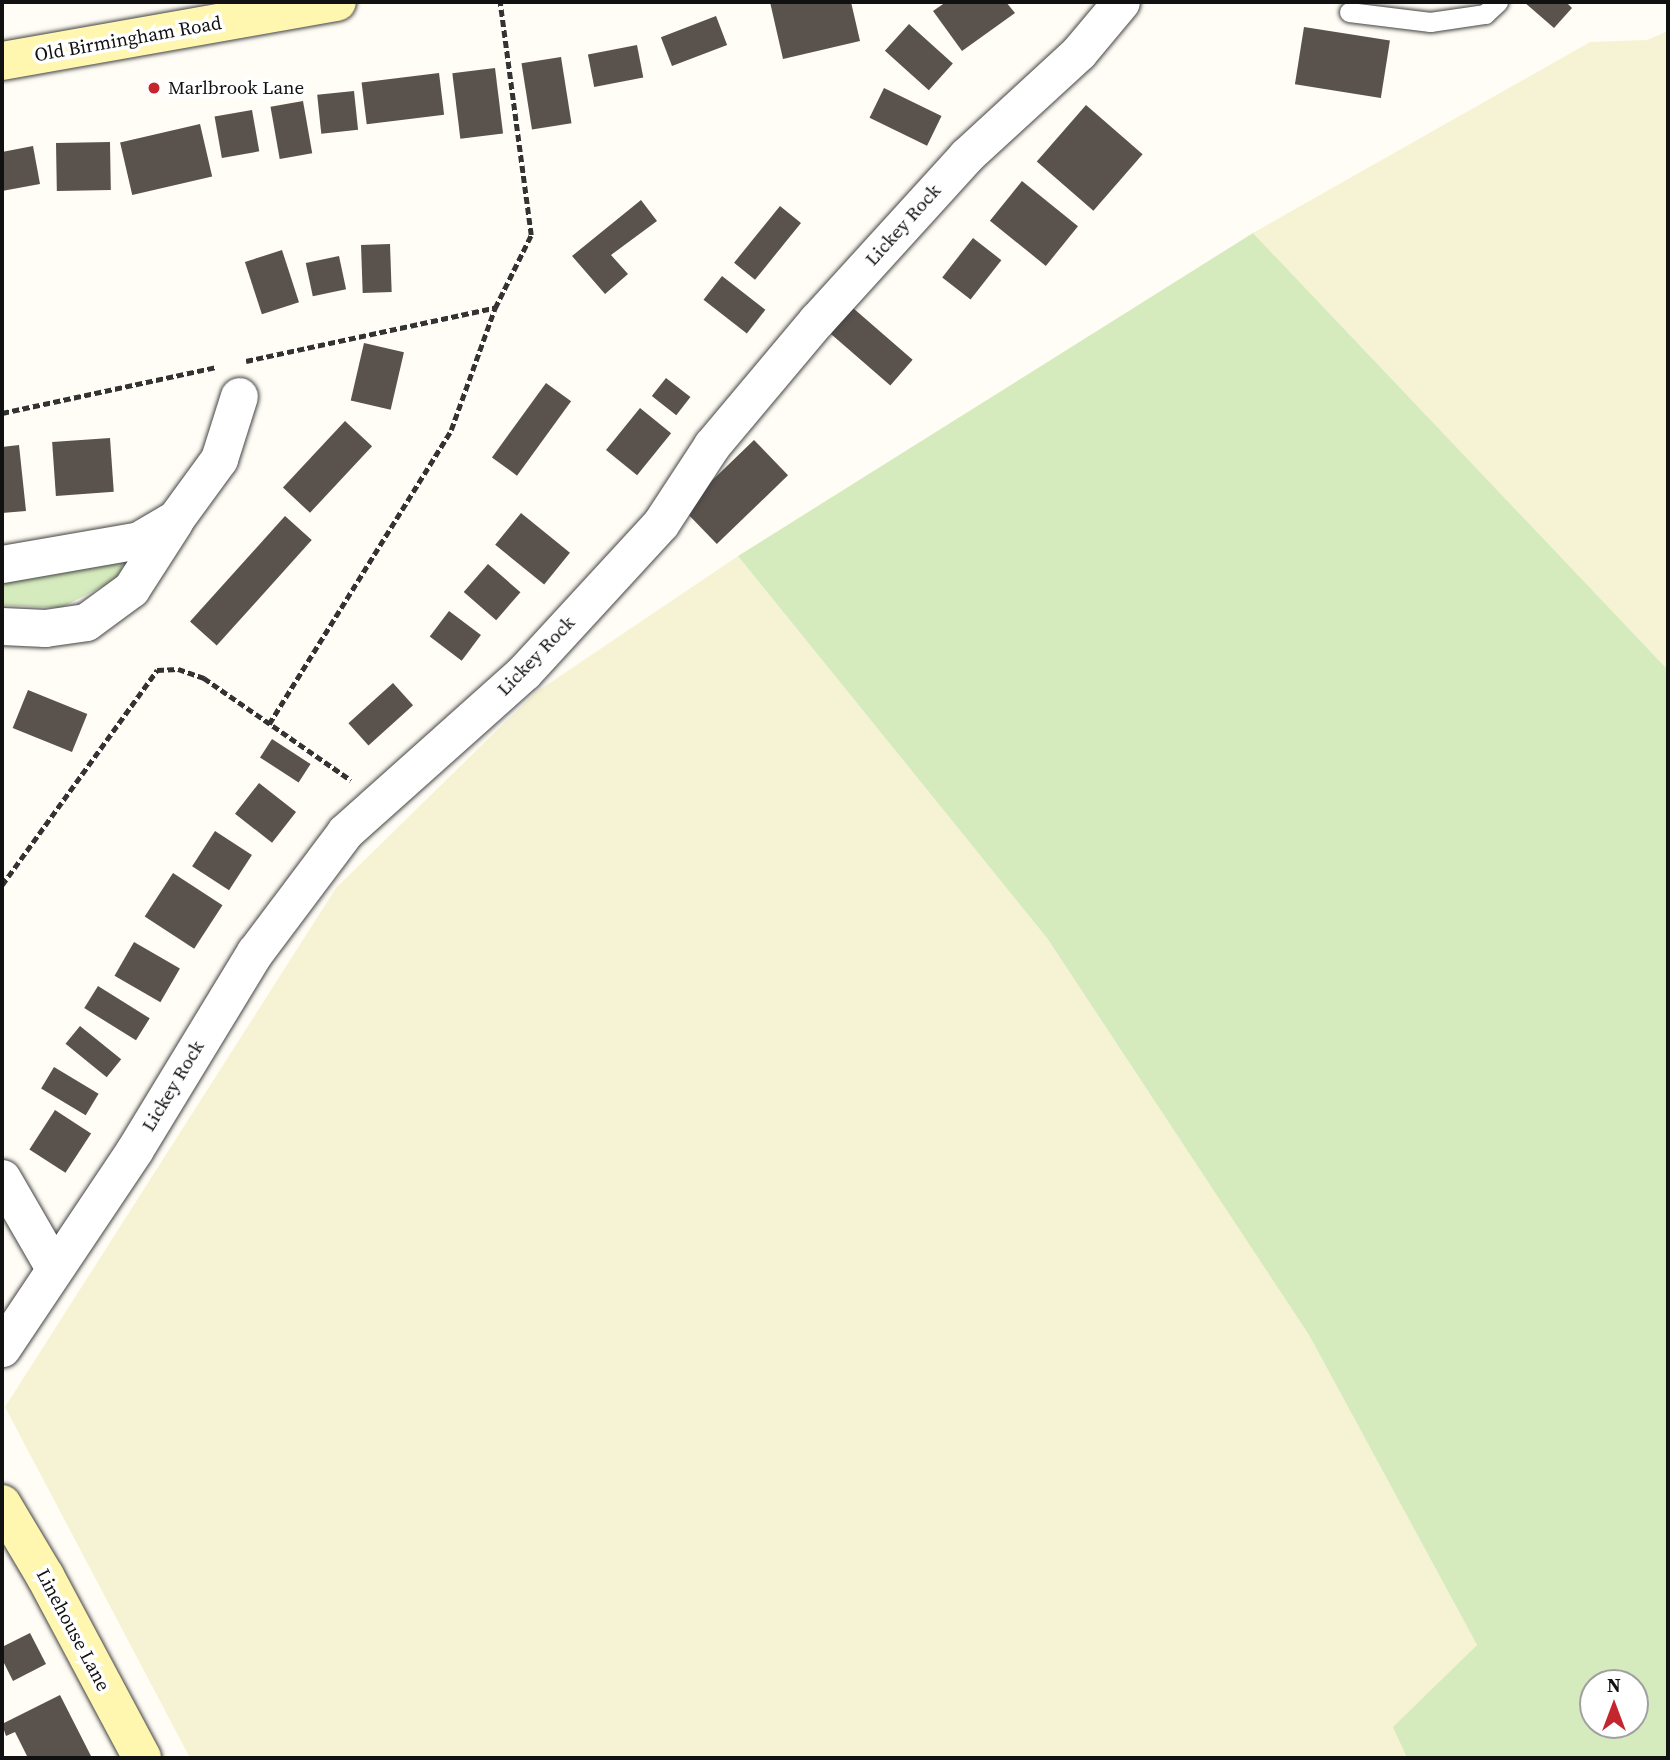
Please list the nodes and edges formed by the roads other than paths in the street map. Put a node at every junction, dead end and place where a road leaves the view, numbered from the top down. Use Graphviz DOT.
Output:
graph roads {
  1 [pos="337,2"];
  2 [pos="1121,2"];
  3 [pos="1498,2"];
  4 [pos="1349,12"];
  5 [pos="2,61"];
  6 [pos="239,396"];
  7 [pos="176,518"];
  8 [pos="2,564"];
  9 [pos="2,626"];
  10 [pos="2,1178"];
  11 [pos="54,1268"];
  12 [pos="2,1348"];
  13 [pos="2,1504"];
  14 [pos="142,1758"];
  1 -- 5 [label="main road, Old Birmingham Road"];
  2 -- 11 [label="street, Lickey Rock"];
  3 -- 4 [label="lane"];
  6 -- 7 [label="street"];
  7 -- 8 [label="street"];
  7 -- 9 [label="street"];
  10 -- 11 [label="street"];
  11 -- 12 [label="street, Lickey Rock"];
  13 -- 14 [label="main road, Linehouse Lane"];
}
